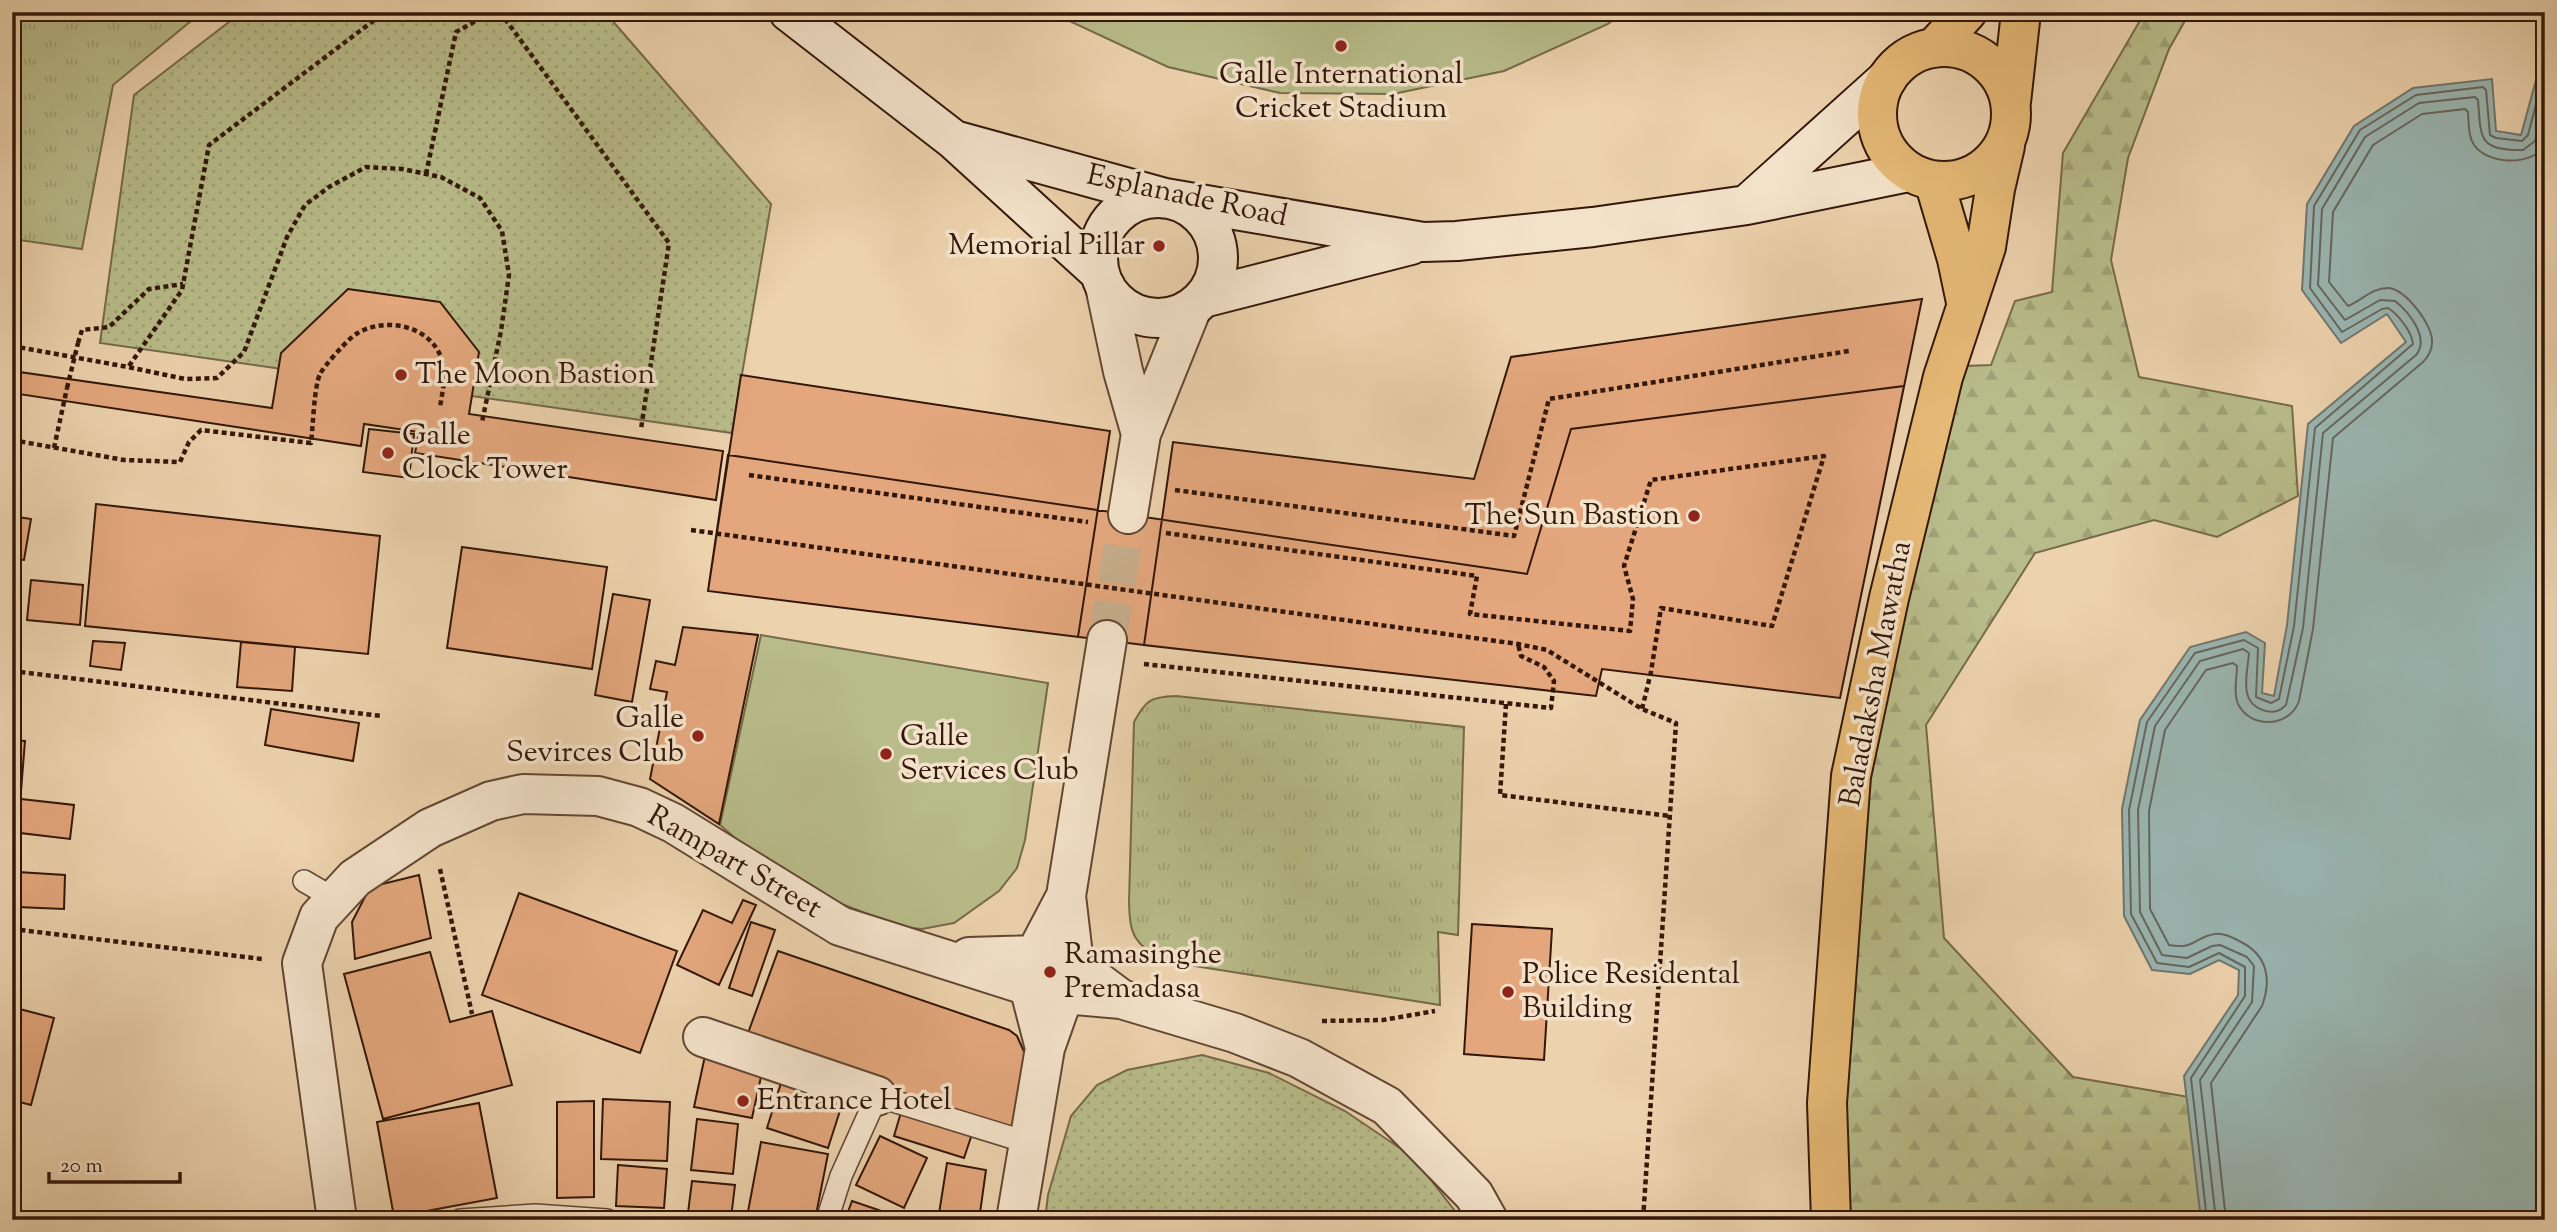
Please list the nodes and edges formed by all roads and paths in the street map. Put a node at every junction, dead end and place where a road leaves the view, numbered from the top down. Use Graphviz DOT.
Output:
graph roads {
  1 [pos="385,12"];
  2 [pos="492,12"];
  3 [pos="500,12"];
  4 [pos="789,12"];
  5 [pos="1967,12"];
  6 [pos="2021,12"];
  7 [pos="1934,48"];
  8 [pos="1886,79"];
  9 [pos="2011,102"];
  10 [pos="954,140"];
  11 [pos="2005,146"];
  12 [pos="426,174"];
  13 [pos="1921,176"];
  14 [pos="1165,198"];
  15 [pos="1748,205"];
  16 [pos="1423,242"];
  17 [pos="1102,280"];
  18 [pos="183,284"];
  19 [pos="1197,304"];
  20 [pos="1966,304"];
  21 [pos="12,346"];
  22 [pos="1849,351"];
  23 [pos="128,367"];
  24 [pos="440,408"];
  25 [pos="482,422"];
  26 [pos="641,429"];
  27 [pos="1141,434"];
  28 [pos="12,440"];
  29 [pos="54,447"];
  30 [pos="1170,490"];
  31 [pos="1128,514"];
  32 [pos="691,530"];
  33 [pos="1477,576"];
  34 [pos="1518,644"];
  35 [pos="1106,650"];
  36 [pos="12,671"];
  37 [pos="1506,704"];
  38 [pos="1642,709"];
  39 [pos="382,716"];
  40 [pos="1670,816"];
  41 [pos="430,828"];
  42 [pos="12,929"];
  43 [pos="302,963"];
  44 [pos="1051,975"];
  45 [pos="1435,1011"];
  46 [pos="472,1014"];
  47 [pos="1317,1022"];
  48 [pos="704,1037"];
  49 [pos="877,1096"];
  50 [pos="1029,1143"];
  51 [pos="337,1220"];
  52 [pos="460,1220"];
  53 [pos="607,1220"];
  54 [pos="827,1220"];
  55 [pos="1016,1220"];
  56 [pos="1488,1220"];
  57 [pos="1643,1220"];
  58 [pos="1831,1220"];
  1 -- 18 [label="path"];
  2 -- 12 [label="path"];
  3 -- 26 [label="path"];
  4 -- 10 [label="street, Esplanade Road"];
  5 -- 7 [label="main road"];
  6 -- 9 [label="main road"];
  7 -- 8 [label="main road"];
  7 -- 9 [label="main road"];
  8 -- 13 [label="main road"];
  8 -- 15 [label="street"];
  9 -- 11 [label="main road"];
  10 -- 14 [label="street, Esplanade Road"];
  10 -- 17 [label="street, Esplanade Road"];
  11 -- 13 [label="main road"];
  11 -- 20 [label="main road, Baladaksha Mawatha"];
  12 -- 23 [label="path"];
  12 -- 25 [label="path"];
  13 -- 15 [label="street, Esplanade Road"];
  13 -- 20 [label="main road, Baladaksha Mawatha"];
  14 -- 16 [label="street, Esplanade Road"];
  14 -- 17 [label="street"];
  14 -- 19 [label="street"];
  15 -- 16 [label="street, Esplanade Road"];
  16 -- 19 [label="street, Esplanade Road"];
  17 -- 19 [label="street"];
  17 -- 27 [label="street"];
  18 -- 23 [label="path"];
  18 -- 29 [label="path, bridge"];
  19 -- 27 [label="street"];
  20 -- 58 [label="main road, Baladaksha Mawatha"];
  21 -- 23 [label="path"];
  22 -- 30 [label="path"];
  24 -- 29 [label="path"];
  27 -- 31 [label="street"];
  28 -- 29 [label="path"];
  32 -- 34 [label="path"];
  33 -- 38 [label="path"];
  34 -- 37 [label="path"];
  34 -- 38 [label="path"];
  35 -- 37 [label="path"];
  35 -- 44 [label="street"];
  36 -- 39 [label="path"];
  37 -- 40 [label="path"];
  38 -- 40 [label="path"];
  40 -- 57 [label="path"];
  41 -- 43 [label="street, Rampart Street"];
  41 -- 44 [label="street, Rampart Street"];
  41 -- 46 [label="path"];
  42 -- 43 [label="path"];
  43 -- 51 [label="street, Rampart Street"];
  44 -- 50 [label="street"];
  44 -- 56 [label="street, Rampart Street"];
  45 -- 47 [label="path"];
  48 -- 49 [label="street"];
  49 -- 50 [label="lane"];
  49 -- 54 [label="lane"];
  50 -- 55 [label="street"];
  52 -- 53 [label="lane"];
}
